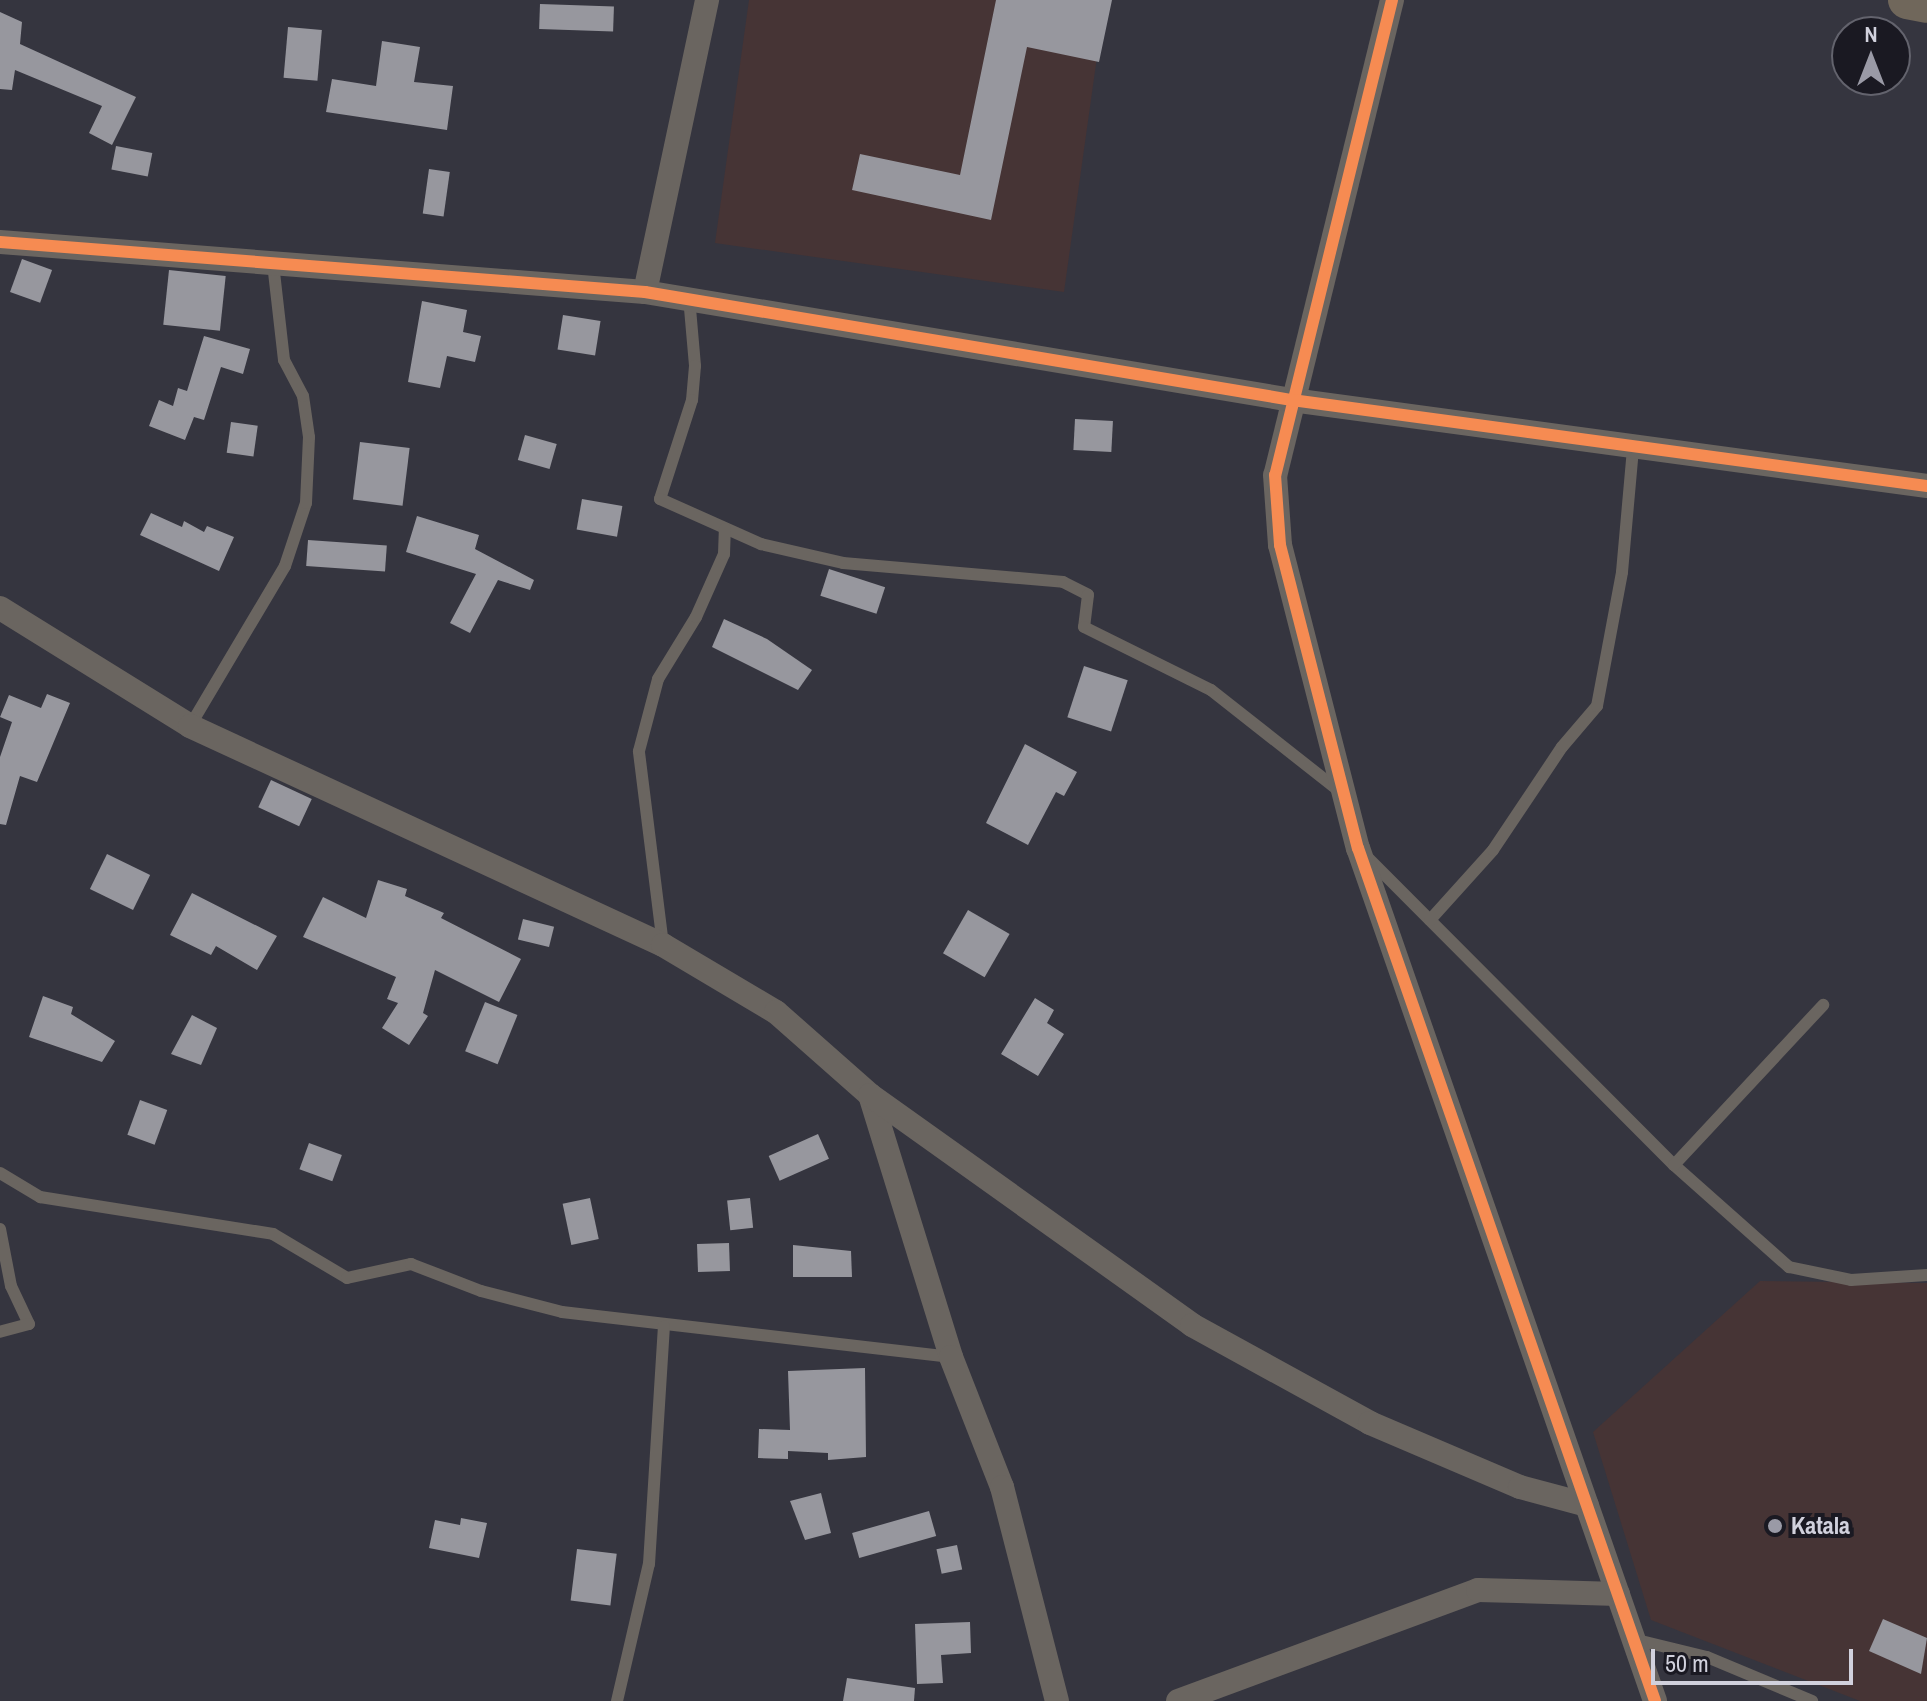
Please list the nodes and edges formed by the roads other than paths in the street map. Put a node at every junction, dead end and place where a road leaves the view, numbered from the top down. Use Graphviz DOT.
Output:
graph roads {
  1 [pos="707,0"];
  2 [pos="1392,0"];
  3 [pos="1907,0"];
  4 [pos="1927,4"];
  5 [pos="0,242"];
  6 [pos="273,263"];
  7 [pos="645,292"];
  8 [pos="689,297"];
  9 [pos="1292,400"];
  10 [pos="1633,448"];
  11 [pos="1927,486"];
  12 [pos="725,529"];
  13 [pos="0,608"];
  14 [pos="190,726"];
  15 [pos="1343,794"];
  16 [pos="1358,848"];
  17 [pos="1430,920"];
  18 [pos="663,945"];
  19 [pos="1823,1005"];
  20 [pos="870,1095"];
  21 [pos="1674,1165"];
  22 [pos="0,1173"];
  23 [pos="0,1229"];
  24 [pos="1927,1275"];
  25 [pos="664,1326"];
  26 [pos="0,1332"];
  27 [pos="951,1357"];
  28 [pos="1587,1505"];
  29 [pos="1618,1594"];
  30 [pos="1633,1639"];
  31 [pos="617,1701"];
  32 [pos="1057,1701"];
  33 [pos="1178,1701"];
  34 [pos="1655,1701"];
  35 [pos="1812,1701"];
  1 -- 7 [label="street"];
  2 -- 9 [label="street"];
  3 -- 4 [label="main road"];
  5 -- 6 [label="street"];
  6 -- 7 [label="street"];
  6 -- 14 [label="lane"];
  7 -- 8 [label="street"];
  8 -- 9 [label="street"];
  8 -- 12 [label="lane"];
  9 -- 10 [label="street"];
  9 -- 15 [label="street"];
  10 -- 11 [label="street"];
  10 -- 17 [label="lane"];
  12 -- 15 [label="lane"];
  12 -- 18 [label="lane"];
  13 -- 14 [label="street"];
  14 -- 18 [label="street"];
  15 -- 16 [label="street"];
  16 -- 17 [label="lane"];
  16 -- 28 [label="street"];
  17 -- 21 [label="lane"];
  18 -- 20 [label="street"];
  19 -- 21 [label="lane"];
  20 -- 27 [label="street"];
  20 -- 28 [label="street"];
  21 -- 24 [label="lane"];
  22 -- 25 [label="lane"];
  23 -- 26 [label="lane"];
  25 -- 27 [label="lane"];
  25 -- 31 [label="lane"];
  27 -- 32 [label="street"];
  28 -- 29 [label="street"];
  29 -- 30 [label="street"];
  29 -- 33 [label="street"];
  30 -- 34 [label="street"];
  30 -- 35 [label="lane"];
}
